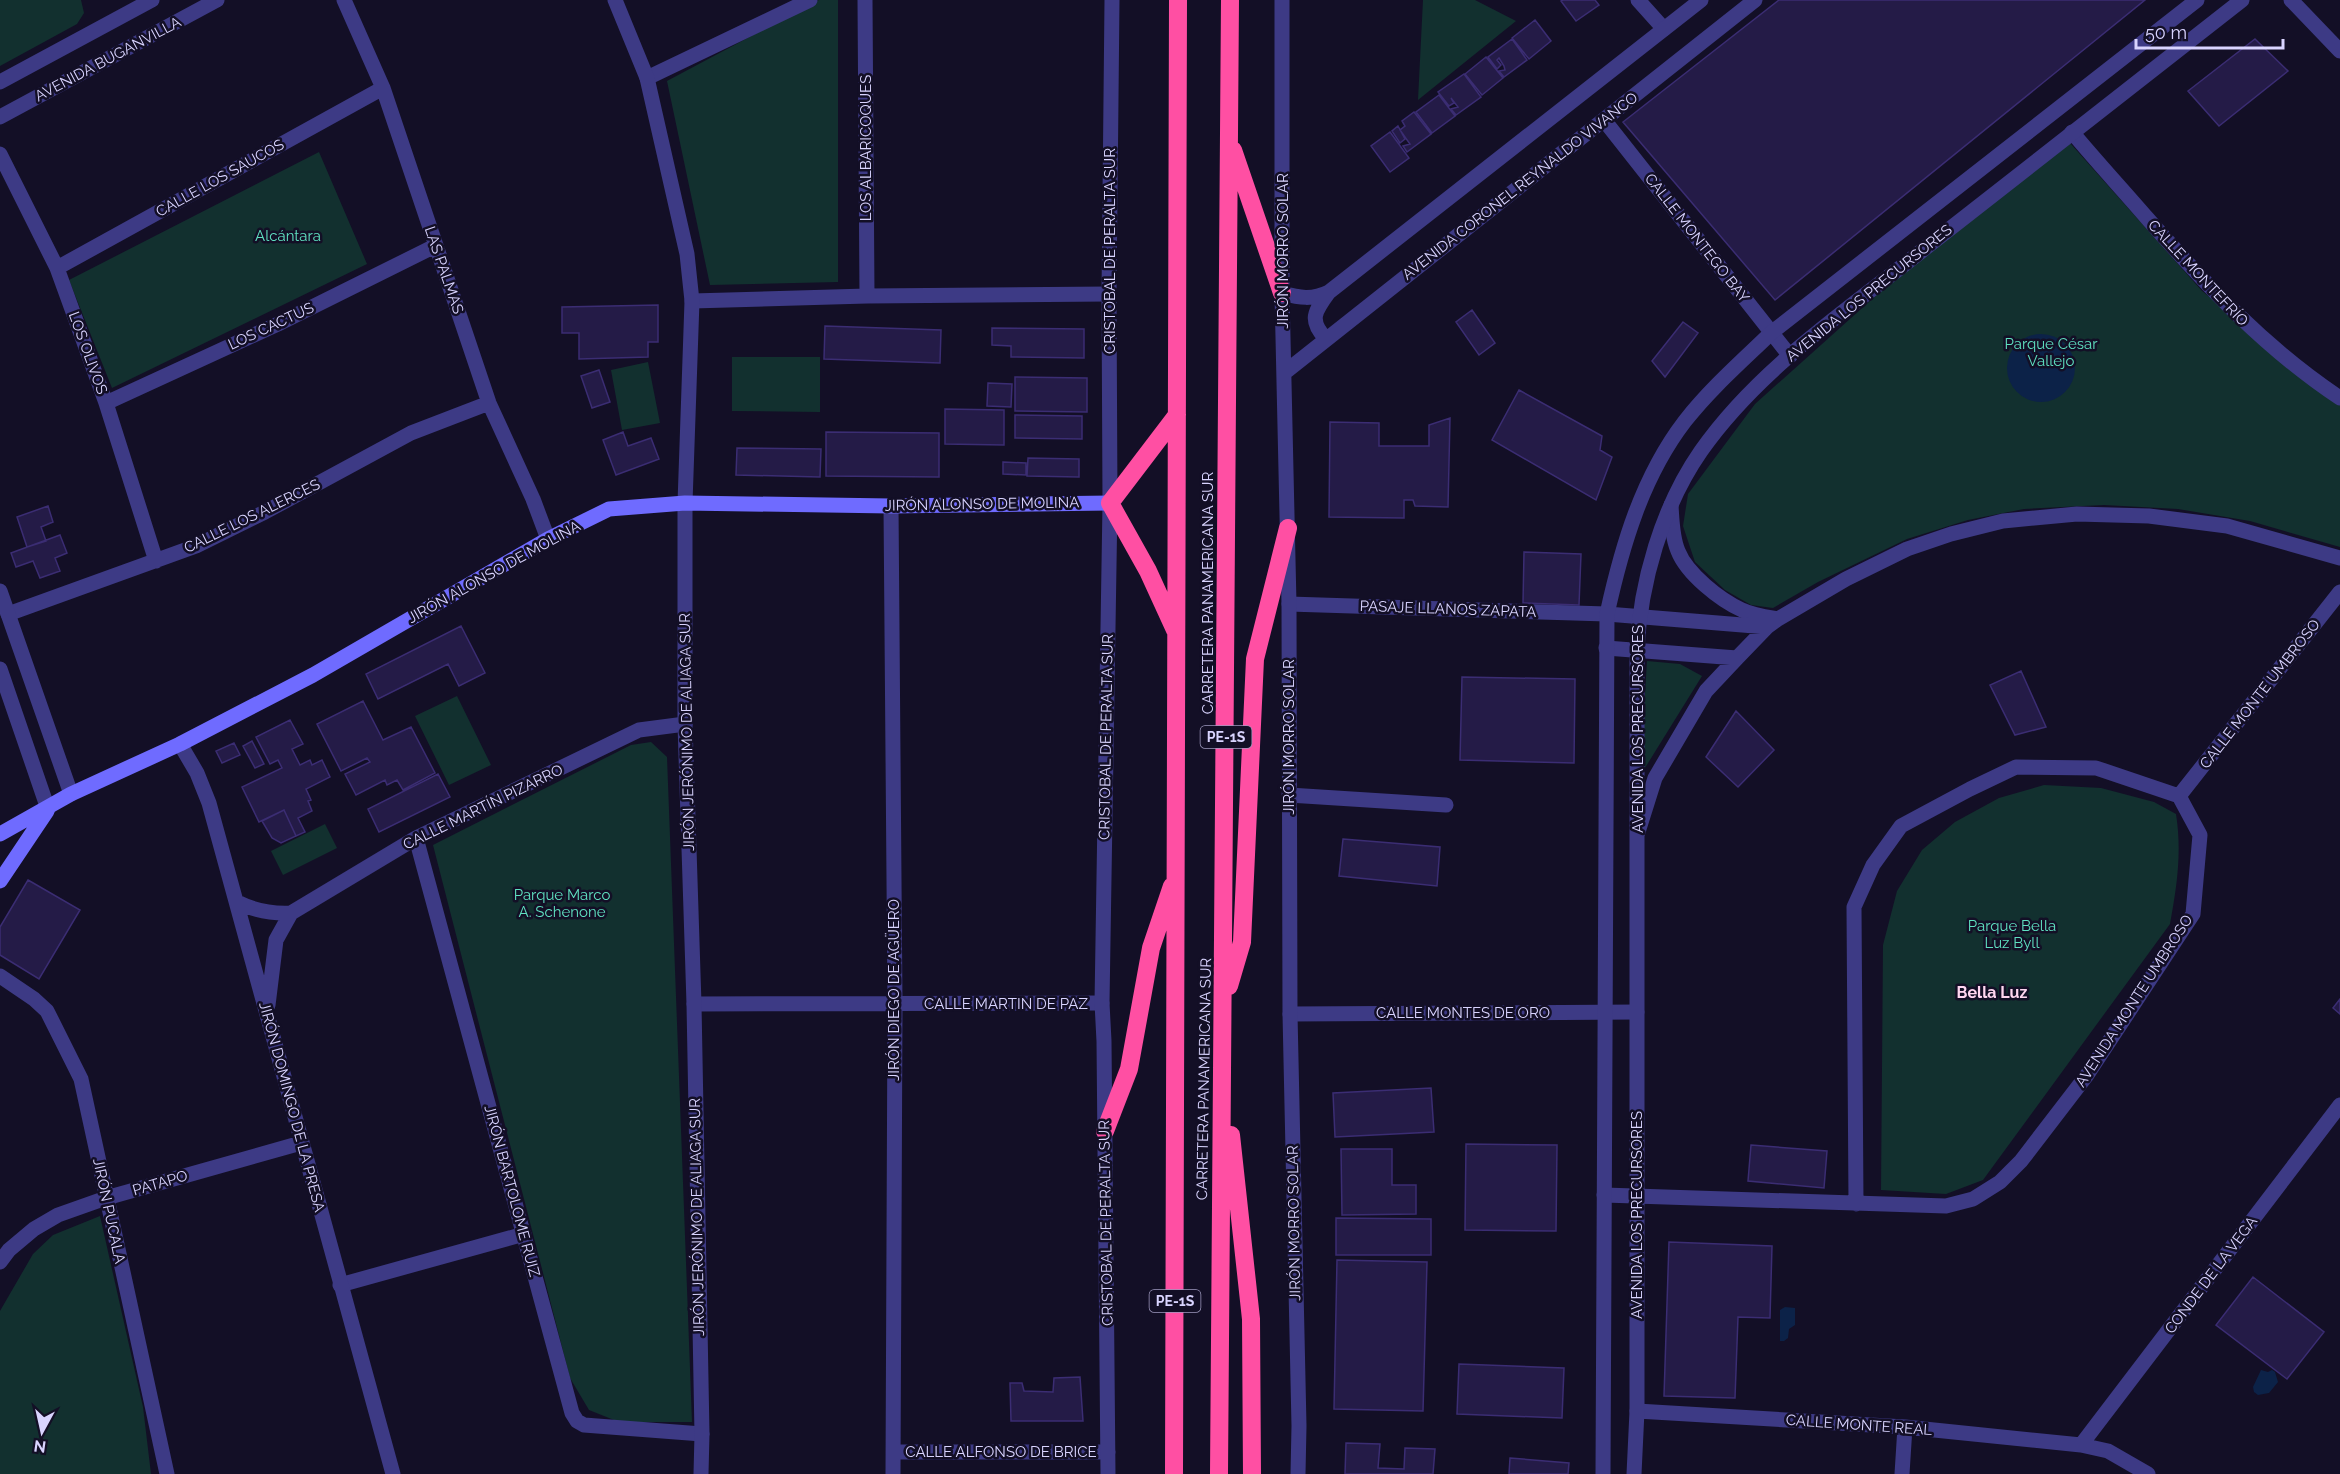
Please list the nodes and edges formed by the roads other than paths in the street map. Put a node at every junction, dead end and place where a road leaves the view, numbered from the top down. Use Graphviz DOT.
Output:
graph roads {
  1 [pos="152,0"];
  2 [pos="217,0"];
  3 [pos="344,0"];
  4 [pos="615,0"];
  5 [pos="810,0"];
  6 [pos="866,0"];
  7 [pos="1112,0"];
  8 [pos="1178,0"];
  9 [pos="1230,0"];
  10 [pos="1282,0"];
  11 [pos="1638,0"];
  12 [pos="1700,0"];
  13 [pos="1755,0"];
  14 [pos="2197,0"];
  15 [pos="2242,0"];
  16 [pos="2291,0"];
  17 [pos="1665,29"];
  18 [pos="2340,51"];
  19 [pos="647,78"];
  20 [pos="0,82"];
  21 [pos="383,88"];
  22 [pos="0,117"];
  23 [pos="1604,120"];
  24 [pos="2072,132"];
  25 [pos="1229,138"];
  26 [pos="0,154"];
  27 [pos="435,246"];
  28 [pos="57,268"];
  29 [pos="1329,292"];
  30 [pos="1282,293"];
  31 [pos="1109,294"];
  32 [pos="867,296"];
  33 [pos="692,301"];
  34 [pos="1771,333"];
  35 [pos="1326,339"];
  36 [pos="1790,356"];
  37 [pos="1284,373"];
  38 [pos="2340,398"];
  39 [pos="106,403"];
  40 [pos="489,403"];
  41 [pos="1177,415"];
  42 [pos="1110,502"];
  43 [pos="685,503"];
  44 [pos="1671,505"];
  45 [pos="891,506"];
  46 [pos="1288,528"];
  47 [pos="548,538"];
  48 [pos="2340,558"];
  49 [pos="156,561"];
  50 [pos="0,591"];
  51 [pos="2340,592"];
  52 [pos="1289,604"];
  53 [pos="8,614"];
  54 [pos="1607,614"];
  55 [pos="1639,616"];
  56 [pos="1772,623"];
  57 [pos="1178,635"];
  58 [pos="1606,648"];
  59 [pos="1637,651"];
  60 [pos="1737,658"];
  61 [pos="0,669"];
  62 [pos="685,724"];
  63 [pos="180,744"];
  64 [pos="71,794"];
  65 [pos="1289,795"];
  66 [pos="2179,796"];
  67 [pos="1446,805"];
  68 [pos="48,809"];
  69 [pos="0,834"];
  70 [pos="1637,837"];
  71 [pos="416,838"];
  72 [pos="1177,870"];
  73 [pos="0,881"];
  74 [pos="237,902"];
  75 [pos="291,913"];
  76 [pos="0,976"];
  77 [pos="694,1004"];
  78 [pos="895,1004"];
  79 [pos="1102,1004"];
  80 [pos="1222,1008"];
  81 [pos="1605,1012"];
  82 [pos="1637,1012"];
  83 [pos="267,1013"];
  84 [pos="1290,1014"];
  85 [pos="1221,1046"];
  86 [pos="2340,1105"];
  87 [pos="1104,1131"];
  88 [pos="301,1143"];
  89 [pos="1604,1195"];
  90 [pos="1637,1196"];
  91 [pos="106,1198"];
  92 [pos="1856,1204"];
  93 [pos="524,1234"];
  94 [pos="0,1262"];
  95 [pos="340,1285"];
  96 [pos="1637,1411"];
  97 [pos="1905,1427"];
  98 [pos="702,1434"];
  99 [pos="2081,1445"];
  100 [pos="894,1452"];
  101 [pos="1108,1452"];
  102 [pos="167,1474"];
  103 [pos="393,1474"];
  104 [pos="700,1474"];
  105 [pos="893,1474"];
  106 [pos="1108,1474"];
  107 [pos="1174,1474"];
  108 [pos="1219,1474"];
  109 [pos="1252,1474"];
  110 [pos="1298,1474"];
  111 [pos="1603,1474"];
  112 [pos="1634,1474"];
  113 [pos="1902,1474"];
  114 [pos="2148,1474"];
  1 -- 20 [label="street, AVENIDA BUGANVILLA"];
  2 -- 22 [label="street, AVENIDA BUGANVILLA"];
  3 -- 21 [label="street, LAS PALMAS"];
  4 -- 19 [label="street, JIRÓN JERÓNIMO DE ALIAGA SUR"];
  5 -- 19 [label="street"];
  6 -- 32 [label="street, LOS ALBARICOQUES"];
  7 -- 31 [label="street, CRISTOBAL DE PERALTA SUR"];
  8 -- 41 [label="highway, CARRETERA PANAMERICANA SUR / PE-1S"];
  9 -- 25 [label="highway, CARRETERA PANAMERICANA SUR / PE-1S"];
  10 -- 30 [label="street, JIRÓN MORRO SOLAR"];
  11 -- 17 [label="street"];
  12 -- 17 [label="street"];
  13 -- 23 [label="street, AVENIDA CORONEL REYNALDO VIVANCO"];
  14 -- 34 [label="street, AVENIDA LOS PRECURSORES"];
  15 -- 24 [label="street, AVENIDA LOS PRECURSORES"];
  16 -- 18 [label="street"];
  17 -- 29 [label="street"];
  19 -- 33 [label="street, JIRÓN JERÓNIMO DE ALIAGA SUR"];
  21 -- 27 [label="street, LAS PALMAS"];
  21 -- 28 [label="street, CALLE LOS SAUCOS"];
  23 -- 34 [label="street, CALLE MONTEGO BAY"];
  23 -- 35 [label="street, AVENIDA CORONEL REYNALDO VIVANCO"];
  24 -- 36 [label="street, AVENIDA LOS PRECURSORES"];
  24 -- 38 [label="street, CALLE MONTEFRÍO"];
  25 -- 30 [label="highway"];
  25 -- 80 [label="highway, CARRETERA PANAMERICANA SUR / PE-1S"];
  26 -- 28 [label="street, LOS OLIVOS"];
  27 -- 39 [label="street, LOS CACTUS"];
  27 -- 40 [label="street, LAS PALMAS"];
  28 -- 39 [label="street, LOS OLIVOS"];
  29 -- 30 [label="street"];
  29 -- 35 [label="street"];
  30 -- 37 [label="street, JIRÓN MORRO SOLAR"];
  31 -- 32 [label="street"];
  31 -- 42 [label="street, CRISTOBAL DE PERALTA SUR"];
  32 -- 33 [label="street"];
  33 -- 43 [label="street, JIRÓN JERÓNIMO DE ALIAGA SUR"];
  34 -- 36 [label="street, CALLE MONTEGO BAY"];
  34 -- 54 [label="street, AVENIDA LOS PRECURSORES"];
  35 -- 37 [label="street, AVENIDA CORONEL REYNALDO VIVANCO"];
  36 -- 44 [label="street, AVENIDA LOS PRECURSORES"];
  37 -- 46 [label="street, JIRÓN MORRO SOLAR"];
  39 -- 49 [label="street, LOS OLIVOS"];
  40 -- 47 [label="street, LAS PALMAS"];
  40 -- 49 [label="street, CALLE LOS ALERCES"];
  41 -- 42 [label="highway"];
  41 -- 57 [label="highway, CARRETERA PANAMERICANA SUR / PE-1S"];
  42 -- 45 [label="main road, JIRÓN ALONSO DE MOLINA"];
  42 -- 57 [label="highway"];
  42 -- 79 [label="street, CRISTOBAL DE PERALTA SUR"];
  43 -- 45 [label="main road, JIRÓN ALONSO DE MOLINA"];
  43 -- 47 [label="main road, JIRÓN ALONSO DE MOLINA"];
  43 -- 62 [label="street, JIRÓN JERÓNIMO DE ALIAGA SUR"];
  44 -- 55 [label="street, AVENIDA LOS PRECURSORES"];
  44 -- 56 [label="street"];
  45 -- 78 [label="street, JIRÓN DIEGO DE AGÜERO"];
  46 -- 52 [label="street, JIRÓN MORRO SOLAR"];
  46 -- 80 [label="highway"];
  47 -- 63 [label="main road, JIRÓN ALONSO DE MOLINA"];
  48 -- 56 [label="street"];
  49 -- 53 [label="street, CALLE LOS ALERCES"];
  50 -- 53 [label="street"];
  51 -- 66 [label="street, CALLE MONTE UMBROSO"];
  52 -- 54 [label="street, PASAJE LLANOS ZAPATA"];
  52 -- 65 [label="street, JIRÓN MORRO SOLAR"];
  53 -- 64 [label="street"];
  54 -- 55 [label="street, PASAJE LLANOS ZAPATA"];
  54 -- 58 [label="street, AVENIDA LOS PRECURSORES"];
  55 -- 56 [label="street, PASAJE LLANOS ZAPATA"];
  55 -- 59 [label="street, AVENIDA LOS PRECURSORES"];
  56 -- 60 [label="street"];
  57 -- 72 [label="highway, CARRETERA PANAMERICANA SUR / PE-1S"];
  58 -- 59 [label="street"];
  58 -- 81 [label="street, AVENIDA LOS PRECURSORES"];
  59 -- 60 [label="street"];
  59 -- 70 [label="street, AVENIDA LOS PRECURSORES"];
  60 -- 70 [label="street"];
  61 -- 68 [label="street"];
  62 -- 71 [label="street, CALLE MARTÍN PIZARRO"];
  62 -- 77 [label="street, JIRÓN JERÓNIMO DE ALIAGA SUR"];
  63 -- 64 [label="main road, JIRÓN ALONSO DE MOLINA"];
  63 -- 74 [label="street, JIRÓN DOMINGO DE LA PRESA"];
  64 -- 68 [label="main road, JIRÓN ALONSO DE MOLINA"];
  65 -- 67 [label="street"];
  65 -- 84 [label="street, JIRÓN MORRO SOLAR"];
  66 -- 92 [label="street, AVENIDA MONTE UMBROSO"];
  66 -- 92 [label="street"];
  68 -- 69 [label="main road, JIRÓN ALONSO DE MOLINA"];
  68 -- 73 [label="main road"];
  70 -- 82 [label="street, AVENIDA LOS PRECURSORES"];
  71 -- 75 [label="street, CALLE MARTÍN PIZARRO"];
  71 -- 93 [label="street, JIRÓN BARTOLOME RUIZ"];
  72 -- 87 [label="highway"];
  72 -- 107 [label="highway, CARRETERA PANAMERICANA SUR / PE-1S"];
  74 -- 75 [label="street"];
  74 -- 83 [label="street, JIRÓN DOMINGO DE LA PRESA"];
  75 -- 83 [label="street, CALLE MARTÍN PIZARRO"];
  76 -- 91 [label="street, JIRÓN PUCALA"];
  77 -- 78 [label="street, CALLE MARTIN DE PAZ"];
  77 -- 98 [label="street, JIRÓN JERÓNIMO DE ALIAGA SUR"];
  78 -- 79 [label="street, CALLE MARTIN DE PAZ"];
  78 -- 100 [label="street, JIRÓN DIEGO DE AGÜERO"];
  79 -- 87 [label="street, CRISTOBAL DE PERALTA SUR"];
  80 -- 85 [label="highway, CARRETERA PANAMERICANA SUR / PE-1S"];
  81 -- 82 [label="street, CALLE MONTES DE ORO"];
  81 -- 84 [label="street, CALLE MONTES DE ORO"];
  81 -- 89 [label="street, AVENIDA LOS PRECURSORES"];
  82 -- 90 [label="street, AVENIDA LOS PRECURSORES"];
  83 -- 88 [label="street, JIRÓN DOMINGO DE LA PRESA"];
  84 -- 110 [label="street, JIRÓN MORRO SOLAR"];
  85 -- 108 [label="highway, CARRETERA PANAMERICANA SUR / PE-1S"];
  85 -- 109 [label="highway"];
  86 -- 99 [label="street, CONDE DE LA VEGA"];
  87 -- 101 [label="street, CRISTOBAL DE PERALTA SUR"];
  88 -- 91 [label="street, PATAPO"];
  88 -- 95 [label="street, JIRÓN DOMINGO DE LA PRESA"];
  89 -- 90 [label="street, AVENIDA MONTE UMBROSO"];
  89 -- 111 [label="street, AVENIDA LOS PRECURSORES"];
  90 -- 92 [label="street, AVENIDA MONTE UMBROSO"];
  90 -- 96 [label="street, AVENIDA LOS PRECURSORES"];
  91 -- 94 [label="street, PATAPO"];
  91 -- 102 [label="street, JIRÓN PUCALA"];
  93 -- 95 [label="street"];
  93 -- 98 [label="street, JIRÓN BARTOLOME RUIZ"];
  95 -- 103 [label="street, JIRÓN DOMINGO DE LA PRESA"];
  96 -- 97 [label="street, CALLE MONTE REAL"];
  96 -- 112 [label="street, AVENIDA LOS PRECURSORES"];
  97 -- 99 [label="street, CALLE MONTE REAL"];
  97 -- 113 [label="street"];
  98 -- 104 [label="street, JIRÓN JERÓNIMO DE ALIAGA SUR"];
  99 -- 114 [label="street, CALLE MONTE REAL"];
  100 -- 101 [label="street, CALLE ALFONSO DE BRICE"];
  100 -- 105 [label="street, JIRÓN DIEGO DE AGÜERO"];
  101 -- 106 [label="street, CRISTOBAL DE PERALTA SUR"];
}
